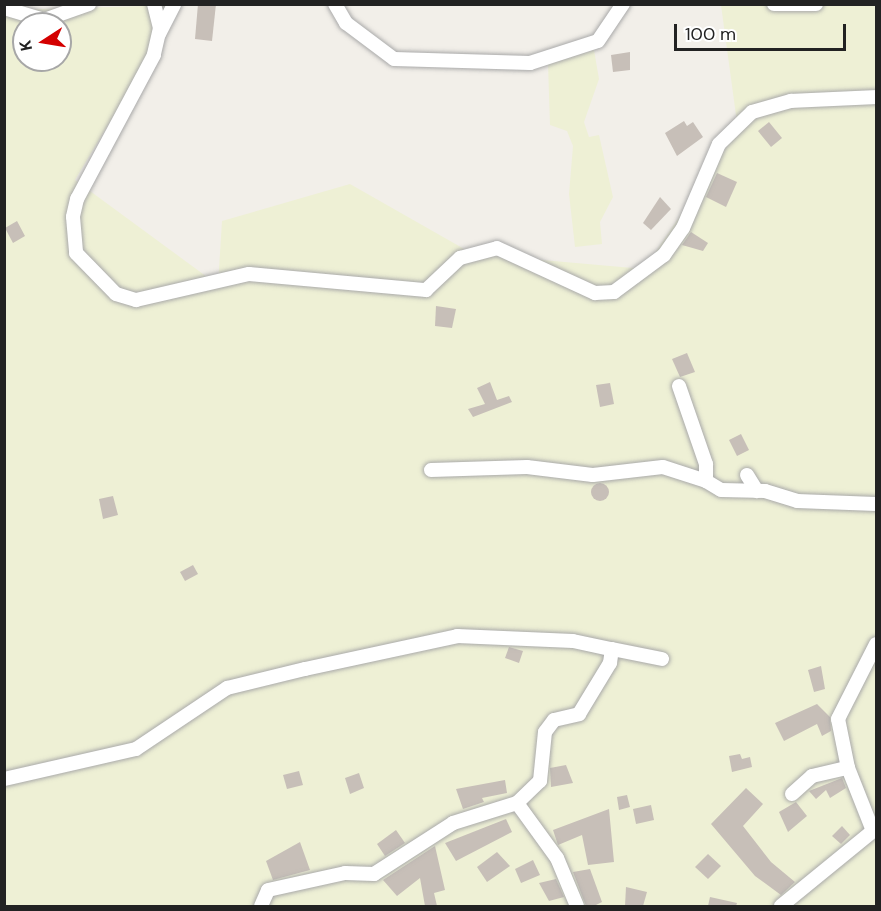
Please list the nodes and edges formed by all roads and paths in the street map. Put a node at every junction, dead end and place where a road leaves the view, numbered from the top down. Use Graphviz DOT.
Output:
graph roads {
  1 [pos="89,4"];
  2 [pos="154,4"];
  3 [pos="174,4"];
  4 [pos="335,4"];
  5 [pos="623,4"];
  6 [pos="774,4"];
  7 [pos="816,4"];
  8 [pos="4,8"];
  9 [pos="159,34"];
  10 [pos="876,97"];
  11 [pos="680,386"];
  12 [pos="431,470"];
  13 [pos="747,475"];
  14 [pos="706,481"];
  15 [pos="757,491"];
  16 [pos="876,504"];
  17 [pos="876,644"];
  18 [pos="612,649"];
  19 [pos="662,659"];
  20 [pos="848,768"];
  21 [pos="4,779"];
  22 [pos="792,794"];
  23 [pos="517,803"];
  24 [pos="875,832"];
  25 [pos="261,906"];
  26 [pos="577,906"];
  27 [pos="781,906"];
  1 -- 8 [label="street"];
  2 -- 9 [label="street"];
  3 -- 9 [label="street"];
  4 -- 5 [label="street"];
  6 -- 7 [label="street"];
  9 -- 10 [label="street"];
  11 -- 14 [label="street"];
  12 -- 14 [label="street"];
  13 -- 15 [label="street"];
  14 -- 15 [label="street"];
  15 -- 16 [label="street"];
  17 -- 20 [label="street"];
  18 -- 19 [label="street"];
  18 -- 21 [label="street"];
  18 -- 23 [label="street"];
  20 -- 22 [label="street"];
  20 -- 24 [label="street"];
  23 -- 25 [label="street"];
  23 -- 26 [label="street"];
  24 -- 27 [label="street"];
}
